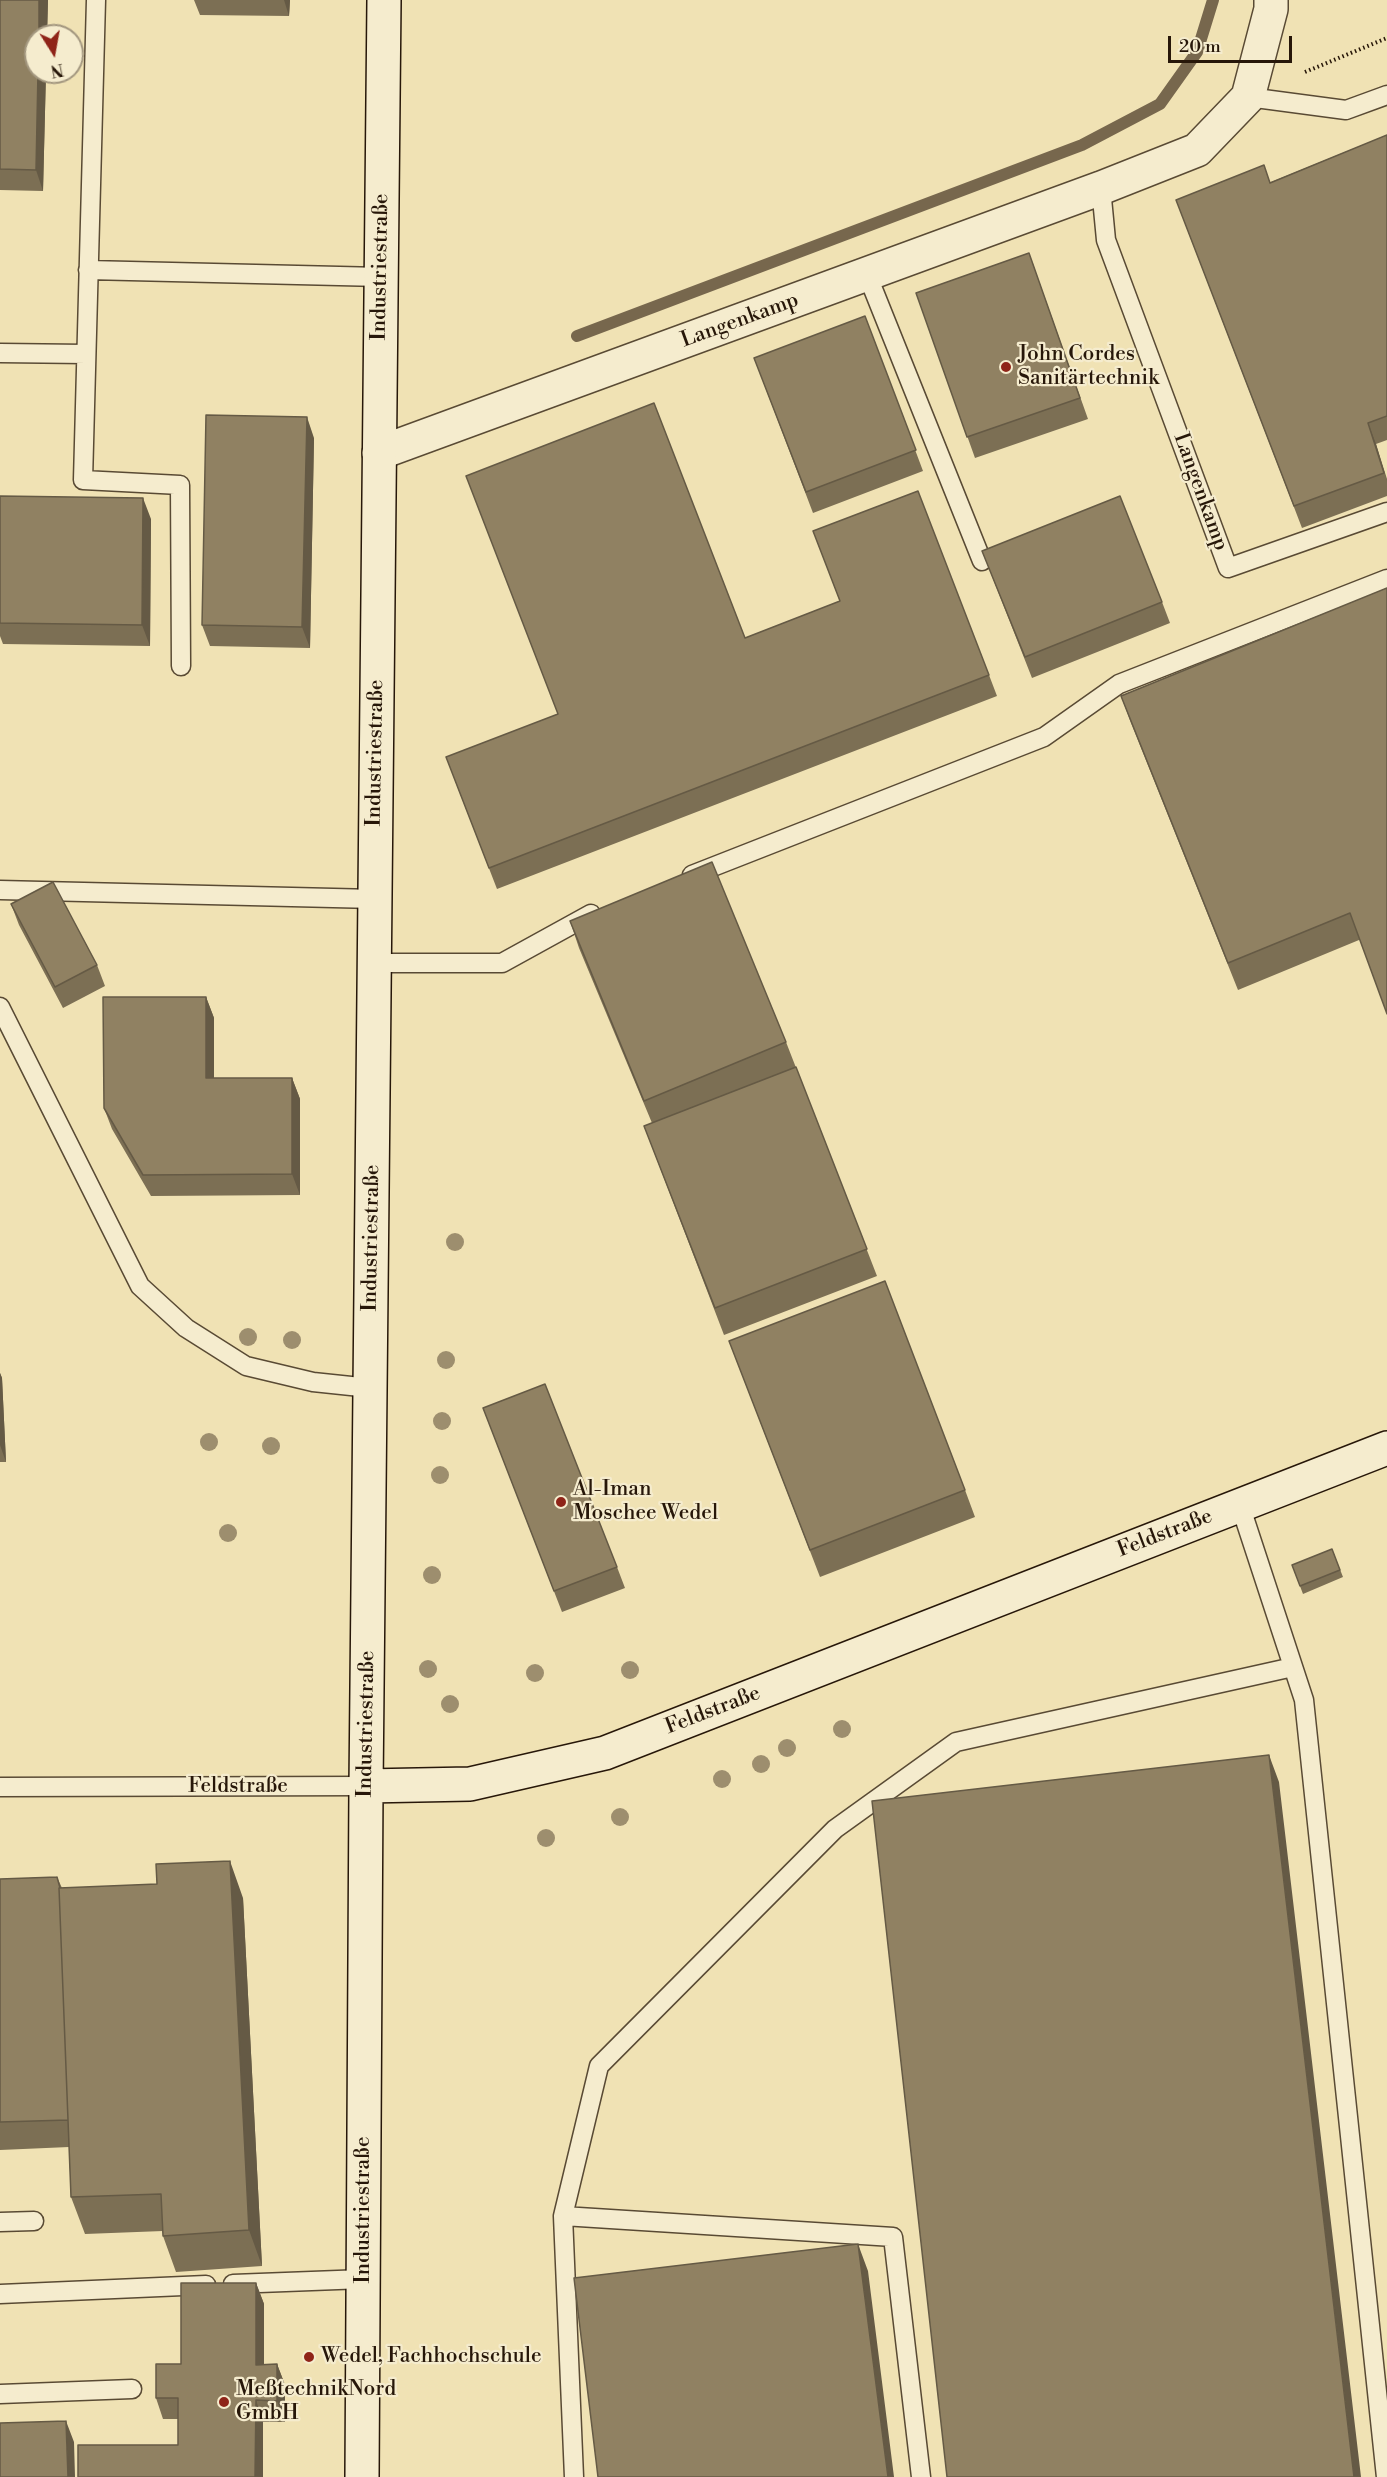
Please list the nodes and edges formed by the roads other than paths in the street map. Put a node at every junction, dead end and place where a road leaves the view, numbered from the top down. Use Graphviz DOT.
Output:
graph roads {
  1 [pos="96,0"];
  2 [pos="384,0"];
  3 [pos="1271,0"];
  4 [pos="1387,95"];
  5 [pos="1248,97"];
  6 [pos="1101,188"];
  7 [pos="88,270"];
  8 [pos="867,274"];
  9 [pos="381,277"];
  10 [pos="0,353"];
  11 [pos="86,354"];
  12 [pos="379,453"];
  13 [pos="1387,512"];
  14 [pos="982,561"];
  15 [pos="1387,579"];
  16 [pos="181,666"];
  17 [pos="679,880"];
  18 [pos="0,890"];
  19 [pos="375,899"];
  20 [pos="612,906"];
  21 [pos="374,963"];
  22 [pos="0,1007"];
  23 [pos="370,1388"];
  24 [pos="1387,1448"];
  25 [pos="1240,1505"];
  26 [pos="1293,1666"];
  27 [pos="366,1786"];
  28 [pos="0,1787"];
  29 [pos="563,2216"];
  30 [pos="34,2221"];
  31 [pos="0,2222"];
  32 [pos="364,2279"];
  33 [pos="0,2294"];
  34 [pos="132,2389"];
  35 [pos="0,2394"];
  36 [pos="362,2477"];
  37 [pos="574,2477"];
  38 [pos="921,2477"];
  39 [pos="1386,2477"];
  1 -- 7 [label="lane"];
  2 -- 9 [label="street, Industriestraße"];
  3 -- 5 [label="street, Langenkamp"];
  4 -- 5 [label="lane"];
  5 -- 6 [label="street, Langenkamp"];
  6 -- 8 [label="street, Langenkamp"];
  6 -- 13 [label="lane, Langenkamp"];
  7 -- 9 [label="lane"];
  7 -- 11 [label="lane"];
  8 -- 12 [label="street, Langenkamp"];
  8 -- 14 [label="lane"];
  9 -- 12 [label="street, Industriestraße"];
  10 -- 11 [label="lane"];
  11 -- 16 [label="lane"];
  12 -- 19 [label="street, Industriestraße"];
  15 -- 17 [label="lane"];
  18 -- 19 [label="lane"];
  19 -- 21 [label="street, Industriestraße"];
  20 -- 21 [label="lane"];
  21 -- 23 [label="street, Industriestraße"];
  22 -- 23 [label="lane"];
  23 -- 27 [label="street, Industriestraße"];
  24 -- 25 [label="street, Feldstraße"];
  25 -- 26 [label="lane"];
  25 -- 27 [label="street, Feldstraße"];
  26 -- 29 [label="lane"];
  26 -- 39 [label="lane"];
  27 -- 28 [label="lane, Feldstraße"];
  27 -- 32 [label="street, Industriestraße"];
  29 -- 37 [label="lane"];
  29 -- 38 [label="lane"];
  30 -- 31 [label="lane"];
  32 -- 33 [label="lane"];
  32 -- 36 [label="street, Industriestraße"];
  34 -- 35 [label="lane"];
}
